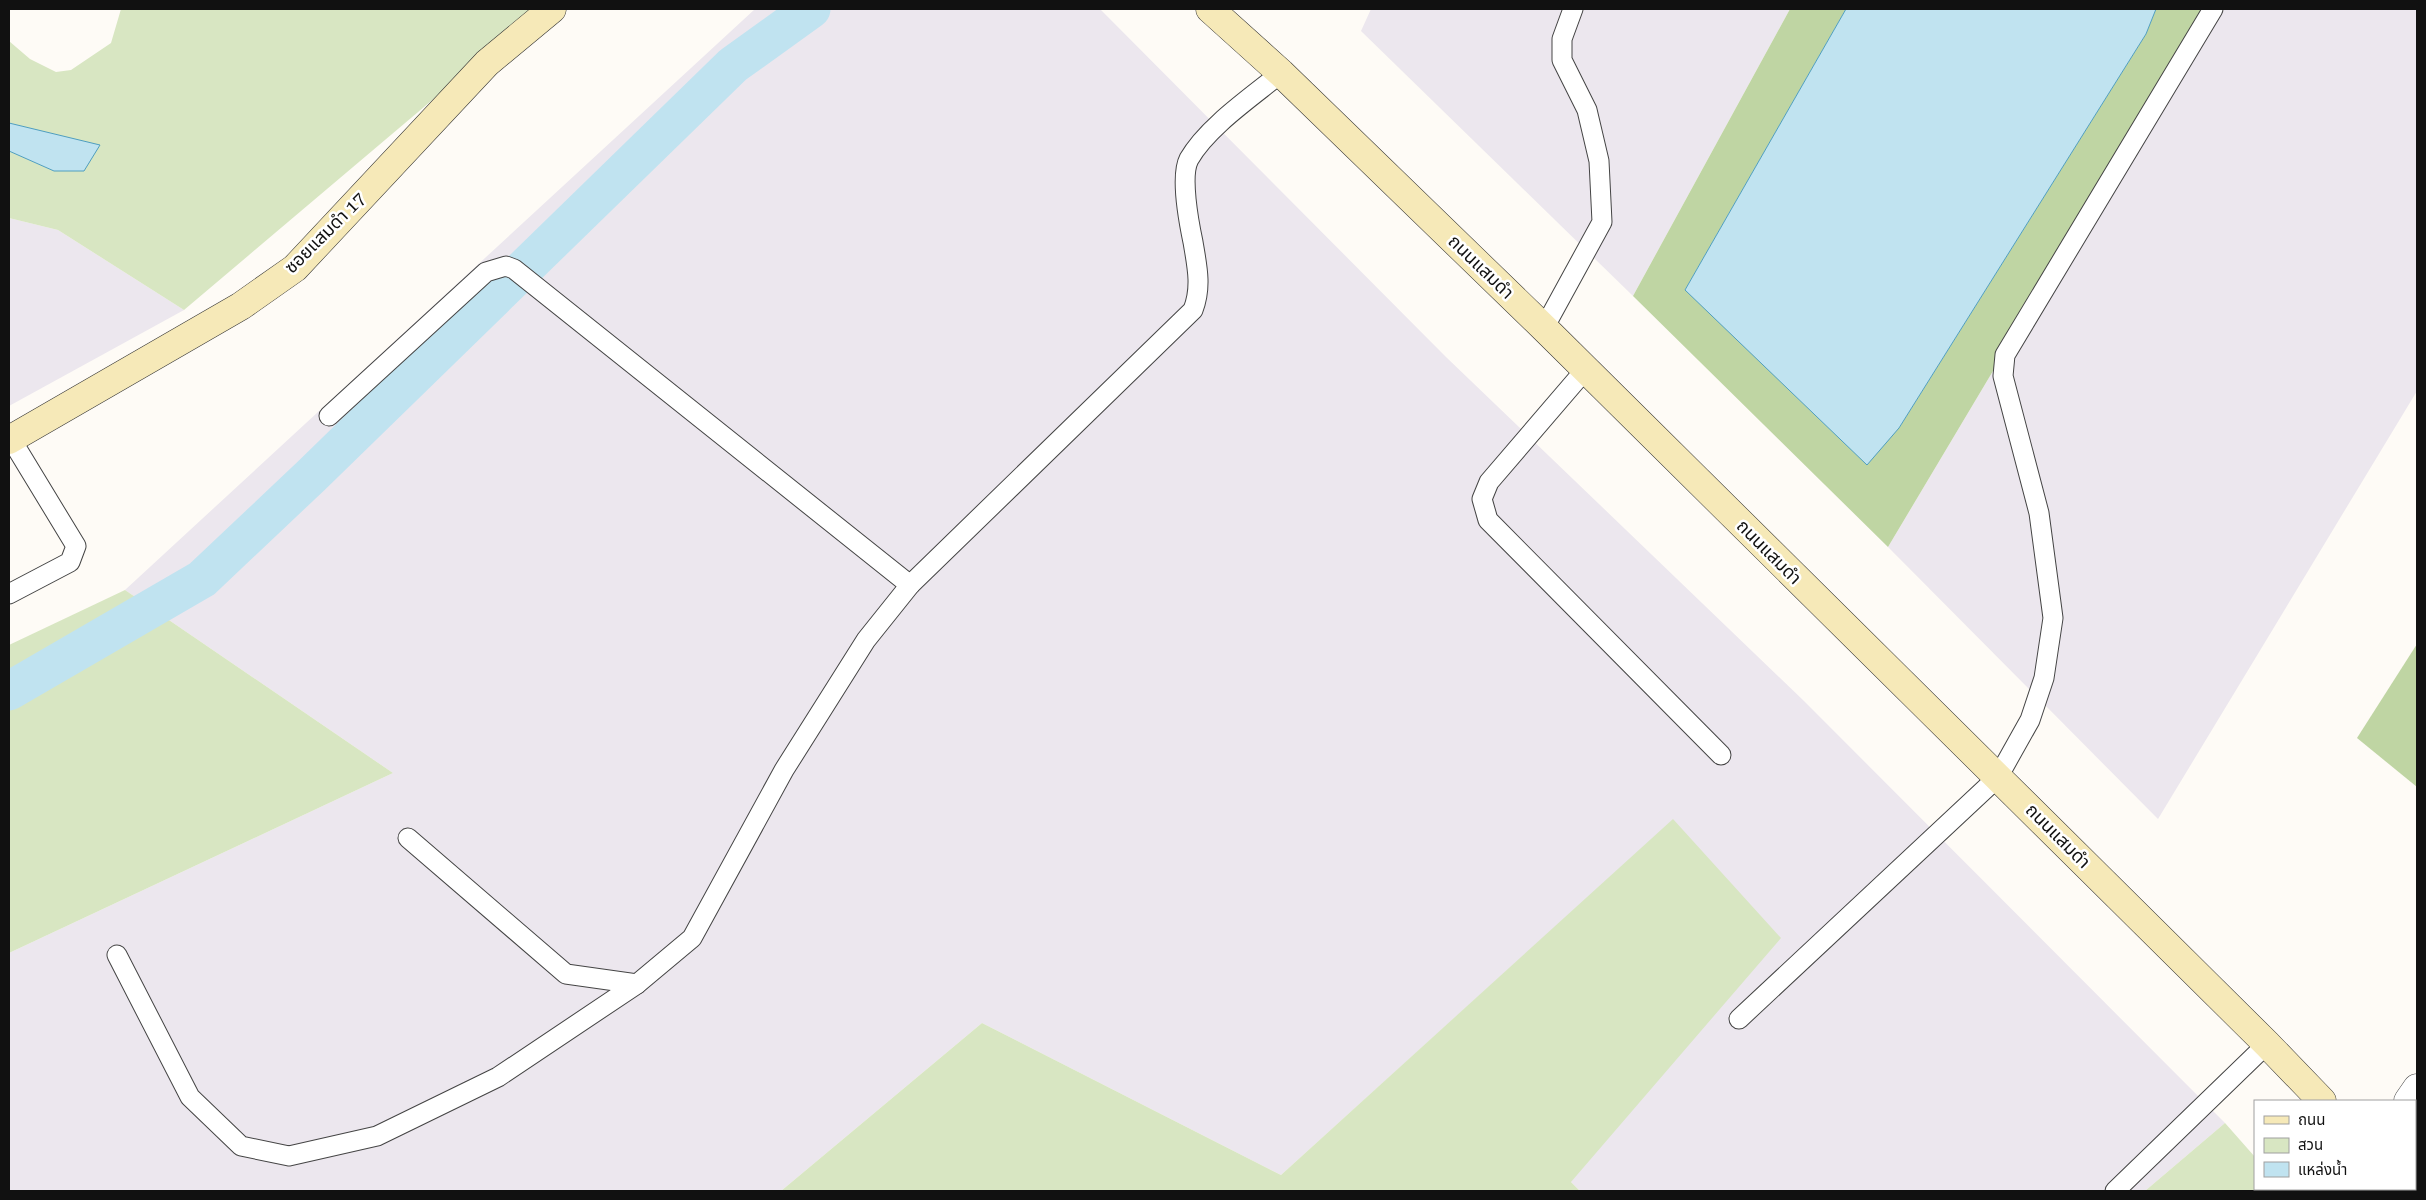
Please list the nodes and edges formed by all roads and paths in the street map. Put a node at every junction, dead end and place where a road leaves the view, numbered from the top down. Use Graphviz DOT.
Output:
graph roads {
  1 [pos="552,9"];
  2 [pos="1210,9"];
  3 [pos="1572,9"];
  4 [pos="2213,9"];
  5 [pos="1281,73"];
  6 [pos="1544,328"];
  7 [pos="1585,370"];
  8 [pos="329,416"];
  9 [pos="10,439"];
  10 [pos="910,585"];
  11 [pos="9,594"];
  12 [pos="1721,755"];
  13 [pos="1998,777"];
  14 [pos="408,838"];
  15 [pos="117,955"];
  16 [pos="637,984"];
  17 [pos="1739,1020"];
  18 [pos="2267,1044"];
  19 [pos="2417,1088"];
  20 [pos="2321,1100"];
  21 [pos="2409,1100"];
  22 [pos="2115,1191"];
  1 -- 9 [label="street, ซอยแสมดำ 17"];
  2 -- 5 [label="street, ถนนแสมดำ"];
  3 -- 6 [label="lane"];
  4 -- 13 [label="lane"];
  5 -- 6 [label="street, ถนนแสมดำ"];
  5 -- 10 [label="lane"];
  6 -- 7 [label="street, ถนนแสมดำ"];
  7 -- 12 [label="lane"];
  7 -- 13 [label="street, ถนนแสมดำ"];
  8 -- 10 [label="lane"];
  9 -- 11 [label="lane"];
  10 -- 16 [label="lane"];
  13 -- 17 [label="lane"];
  13 -- 18 [label="street, ถนนแสมดำ"];
  14 -- 16 [label="lane"];
  15 -- 16 [label="lane"];
  18 -- 20 [label="street, ถนนแสมดำ"];
  18 -- 22 [label="lane"];
  19 -- 21 [label="street"];
}
